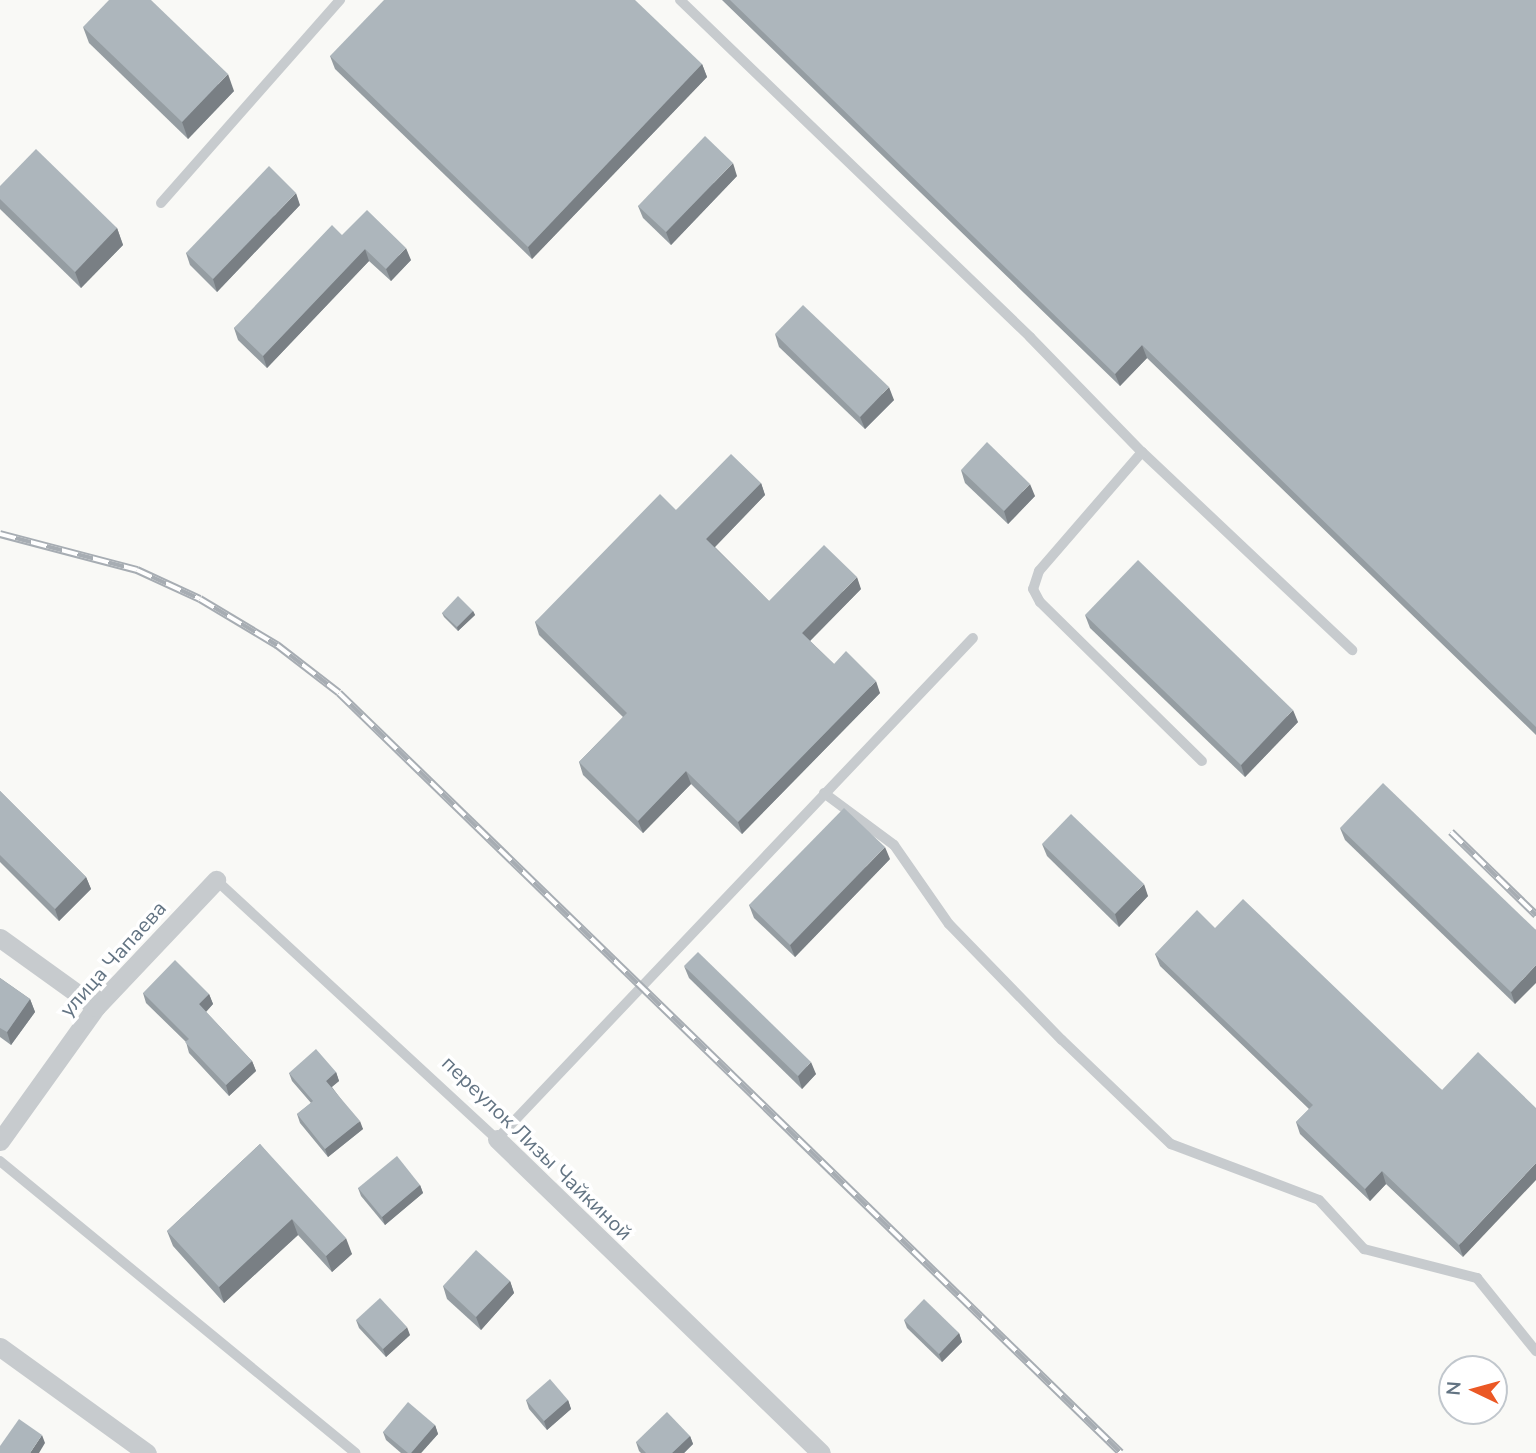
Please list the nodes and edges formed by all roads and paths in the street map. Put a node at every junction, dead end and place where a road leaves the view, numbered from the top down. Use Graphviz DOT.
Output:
graph roads {
  1 [pos="340,0"];
  2 [pos="680,0"];
  3 [pos="161,204"];
  4 [pos="1142,453"];
  5 [pos="973,638"];
  6 [pos="1352,650"];
  7 [pos="1202,761"];
  8 [pos="824,793"];
  9 [pos="216,880"];
  10 [pos="0,938"];
  11 [pos="96,1007"];
  12 [pos="496,1139"];
  13 [pos="0,1141"];
  14 [pos="0,1161"];
  15 [pos="0,1347"];
  16 [pos="1536,1350"];
  17 [pos="147,1453"];
  18 [pos="355,1453"];
  19 [pos="821,1453"];
  1 -- 3 [label="lane"];
  2 -- 4 [label="lane"];
  4 -- 6 [label="lane"];
  4 -- 7 [label="lane"];
  5 -- 8 [label="lane"];
  8 -- 12 [label="lane"];
  8 -- 16 [label="lane"];
  9 -- 11 [label="street, улица Чапаева"];
  9 -- 12 [label="lane, переулок Лизы Чайкиной"];
  10 -- 11 [label="street"];
  11 -- 13 [label="street, улица Чапаева"];
  12 -- 19 [label="street, переулок Лизы Чайкиной"];
  14 -- 18 [label="lane"];
  15 -- 17 [label="street"];
}
